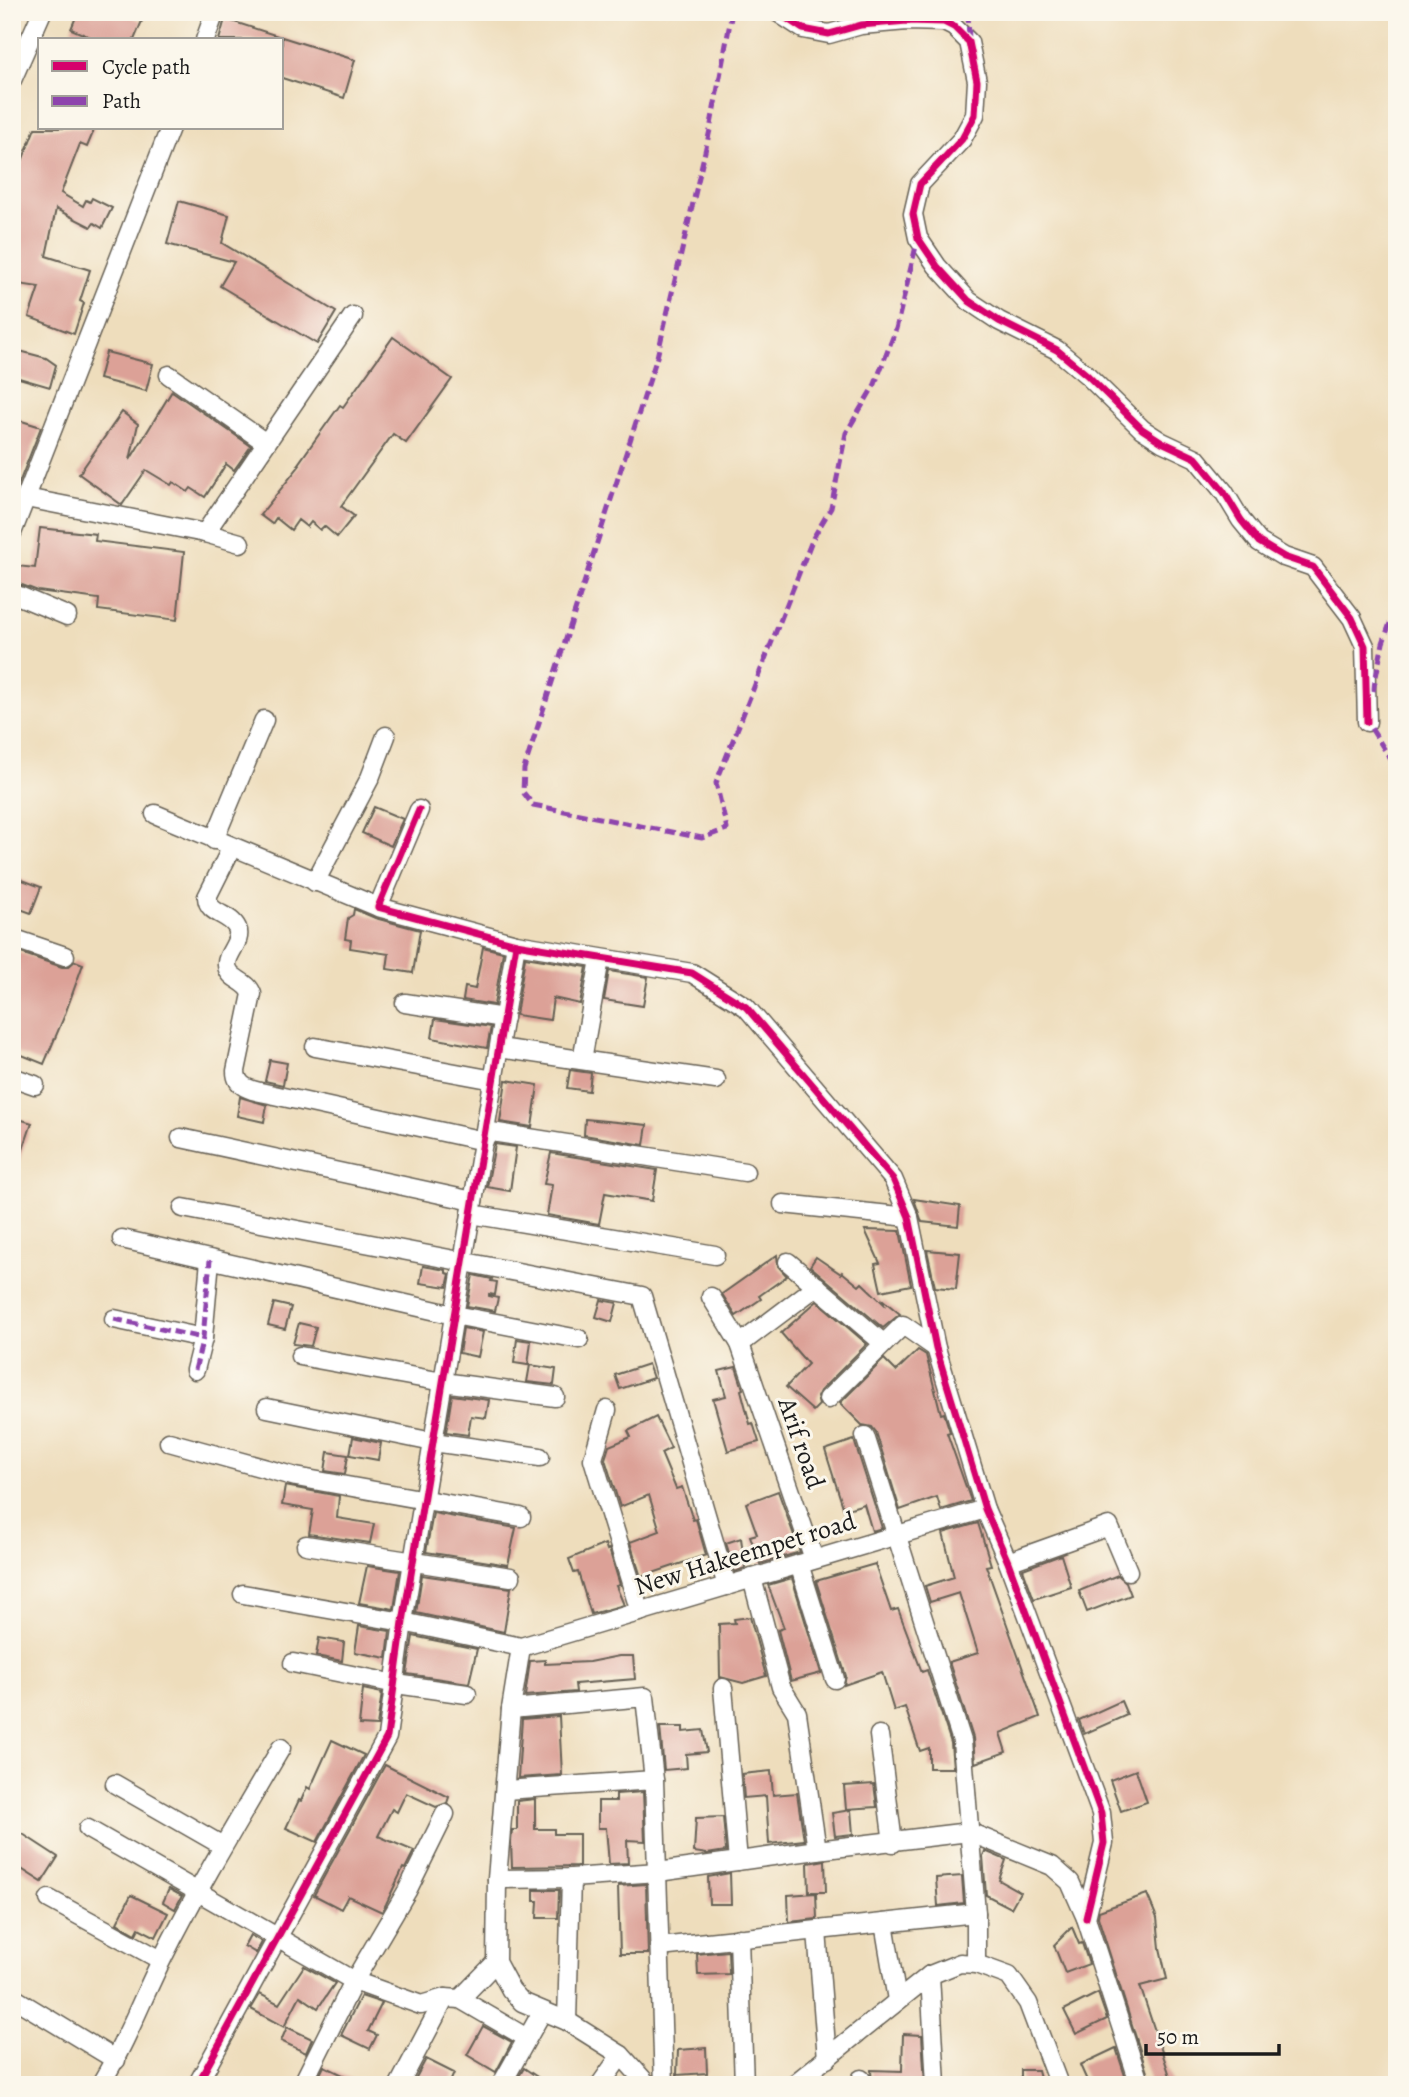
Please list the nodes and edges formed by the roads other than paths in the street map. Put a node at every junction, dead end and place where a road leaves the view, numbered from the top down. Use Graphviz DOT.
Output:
graph roads {
  1 [pos="41,12"];
  2 [pos="215,12"];
  3 [pos="777,12"];
  4 [pos="206,38"];
  5 [pos="12,80"];
  6 [pos="169,130"];
  7 [pos="353,316"];
  8 [pos="169,375"];
  9 [pos="266,443"];
  10 [pos="26,498"];
  11 [pos="12,533"];
  12 [pos="205,533"];
  13 [pos="240,543"];
  14 [pos="12,593"];
  15 [pos="67,616"];
  16 [pos="264,720"];
  17 [pos="1367,722"];
  18 [pos="386,736"];
  19 [pos="419,810"];
  20 [pos="155,814"];
  21 [pos="214,840"];
  22 [pos="232,847"];
  23 [pos="315,881"];
  24 [pos="378,907"];
  25 [pos="12,938"];
  26 [pos="516,944"];
  27 [pos="65,956"];
  28 [pos="600,958"];
  29 [pos="405,1003"];
  30 [pos="504,1018"];
  31 [pos="315,1047"];
  32 [pos="499,1048"];
  33 [pos="582,1060"];
  34 [pos="12,1077"];
  35 [pos="494,1080"];
  36 [pos="716,1080"];
  37 [pos="35,1084"];
  38 [pos="484,1136"];
  39 [pos="181,1138"];
  40 [pos="746,1172"];
  41 [pos="783,1204"];
  42 [pos="183,1208"];
  43 [pos="472,1208"];
  44 [pos="909,1217"];
  45 [pos="122,1240"];
  46 [pos="715,1255"];
  47 [pos="210,1260"];
  48 [pos="464,1260"];
  49 [pos="788,1262"];
  50 [pos="817,1286"];
  51 [pos="711,1297"];
  52 [pos="454,1315"];
  53 [pos="114,1319"];
  54 [pos="203,1338"];
  55 [pos="579,1339"];
  56 [pos="883,1343"];
  57 [pos="740,1344"];
  58 [pos="936,1348"];
  59 [pos="300,1356"];
  60 [pos="195,1370"];
  61 [pos="443,1382"];
  62 [pos="555,1397"];
  63 [pos="828,1399"];
  64 [pos="267,1408"];
  65 [pos="607,1409"];
  66 [pos="865,1436"];
  67 [pos="169,1442"];
  68 [pos="433,1442"];
  69 [pos="540,1457"];
  70 [pos="424,1500"];
  71 [pos="985,1508"];
  72 [pos="521,1517"];
  73 [pos="897,1535"];
  74 [pos="306,1545"];
  75 [pos="413,1560"];
  76 [pos="806,1562"];
  77 [pos="1008,1562"];
  78 [pos="1128,1571"];
  79 [pos="511,1577"];
  80 [pos="752,1578"];
  81 [pos="727,1586"];
  82 [pos="243,1594"];
  83 [pos="640,1612"];
  84 [pos="403,1622"];
  85 [pos="510,1645"];
  86 [pos="293,1663"];
  87 [pos="835,1679"];
  88 [pos="396,1684"];
  89 [pos="723,1688"];
  90 [pos="467,1693"];
  91 [pos="511,1709"];
  92 [pos="879,1735"];
  93 [pos="281,1748"];
  94 [pos="654,1780"];
  95 [pos="115,1784"];
  96 [pos="505,1790"];
  97 [pos="445,1814"];
  98 [pos="88,1829"];
  99 [pos="969,1832"];
  100 [pos="893,1843"];
  101 [pos="223,1846"];
  102 [pos="817,1850"];
  103 [pos="738,1861"];
  104 [pos="658,1872"];
  105 [pos="571,1878"];
  106 [pos="497,1879"];
  107 [pos="198,1891"];
  108 [pos="49,1899"];
  109 [pos="976,1913"];
  110 [pos="1086,1918"];
  111 [pos="884,1923"];
  112 [pos="817,1931"];
  113 [pos="276,1937"];
  114 [pos="739,1938"];
  115 [pos="660,1947"];
  116 [pos="162,1960"];
  117 [pos="976,1964"];
  118 [pos="490,1968"];
  119 [pos="354,1981"];
  120 [pos="931,1985"];
  121 [pos="459,1995"];
  122 [pos="12,1997"];
  123 [pos="897,2000"];
  124 [pos="567,2021"];
  125 [pos="535,2024"];
  126 [pos="827,2059"];
  127 [pos="116,2060"];
  128 [pos="618,2060"];
  129 [pos="1134,2083"];
  130 [pos="100,2085"];
  131 [pos="197,2085"];
  132 [pos="302,2085"];
  133 [pos="399,2085"];
  134 [pos="501,2085"];
  135 [pos="600,2085"];
  136 [pos="648,2085"];
  137 [pos="664,2085"];
  138 [pos="744,2085"];
  139 [pos="793,2085"];
  140 [pos="936,2085"];
  141 [pos="1059,2085"];
  1 -- 5 [label="street"];
  2 -- 4 [label="street"];
  3 -- 17 [label="street"];
  6 -- 10 [label="street"];
  7 -- 9 [label="street"];
  8 -- 9 [label="street"];
  9 -- 12 [label="street"];
  10 -- 11 [label="street"];
  10 -- 12 [label="street"];
  12 -- 13 [label="street"];
  14 -- 15 [label="street"];
  16 -- 21 [label="street"];
  18 -- 23 [label="street"];
  19 -- 24 [label="street"];
  20 -- 21 [label="street"];
  21 -- 22 [label="street"];
  22 -- 23 [label="street"];
  22 -- 38 [label="street"];
  23 -- 24 [label="street"];
  24 -- 26 [label="street"];
  25 -- 27 [label="street"];
  26 -- 28 [label="street"];
  26 -- 30 [label="street"];
  28 -- 33 [label="street"];
  28 -- 44 [label="street"];
  29 -- 30 [label="street"];
  30 -- 32 [label="street"];
  31 -- 35 [label="street"];
  32 -- 33 [label="street"];
  32 -- 35 [label="street"];
  33 -- 36 [label="street"];
  34 -- 37 [label="street"];
  35 -- 38 [label="street"];
  38 -- 40 [label="street"];
  38 -- 43 [label="street"];
  39 -- 43 [label="street"];
  41 -- 44 [label="street"];
  42 -- 48 [label="street"];
  43 -- 46 [label="street"];
  43 -- 48 [label="street"];
  44 -- 58 [label="street"];
  45 -- 47 [label="street"];
  47 -- 52 [label="street"];
  47 -- 54 [label="street"];
  48 -- 52 [label="street"];
  48 -- 81 [label="street"];
  49 -- 50 [label="street"];
  50 -- 56 [label="street"];
  50 -- 57 [label="street"];
  51 -- 57 [label="street, Arif road"];
  52 -- 55 [label="street"];
  52 -- 61 [label="street"];
  53 -- 54 [label="street"];
  54 -- 60 [label="street"];
  56 -- 58 [label="street"];
  56 -- 63 [label="street"];
  57 -- 76 [label="street, Arif road"];
  58 -- 71 [label="street"];
  59 -- 61 [label="street"];
  61 -- 62 [label="street"];
  61 -- 68 [label="street"];
  64 -- 68 [label="street"];
  65 -- 83 [label="street"];
  66 -- 73 [label="street"];
  67 -- 70 [label="street"];
  68 -- 69 [label="street"];
  68 -- 70 [label="street"];
  70 -- 72 [label="street"];
  70 -- 75 [label="street"];
  71 -- 73 [label="street, New Hakeempet road"];
  71 -- 77 [label="street"];
  73 -- 76 [label="street, New Hakeempet road"];
  73 -- 99 [label="street"];
  74 -- 75 [label="street"];
  75 -- 79 [label="street"];
  75 -- 84 [label="street"];
  76 -- 80 [label="street, New Hakeempet road"];
  76 -- 87 [label="street, Arif road"];
  77 -- 78 [label="street"];
  77 -- 110 [label="street"];
  80 -- 81 [label="street, New Hakeempet road"];
  80 -- 102 [label="street"];
  81 -- 83 [label="street, New Hakeempet road"];
  82 -- 84 [label="street"];
  83 -- 85 [label="street, New Hakeempet road"];
  84 -- 85 [label="street"];
  84 -- 88 [label="street"];
  85 -- 91 [label="street"];
  86 -- 88 [label="street"];
  88 -- 90 [label="street"];
  88 -- 113 [label="street"];
  89 -- 103 [label="street"];
  91 -- 94 [label="street"];
  91 -- 96 [label="street"];
  92 -- 100 [label="street"];
  93 -- 101 [label="street"];
  94 -- 96 [label="street"];
  94 -- 104 [label="street"];
  95 -- 101 [label="street"];
  96 -- 106 [label="street"];
  97 -- 119 [label="street"];
  98 -- 107 [label="street"];
  99 -- 100 [label="street"];
  99 -- 109 [label="street"];
  99 -- 110 [label="street"];
  100 -- 102 [label="street"];
  101 -- 107 [label="street"];
  102 -- 103 [label="street"];
  103 -- 104 [label="street"];
  104 -- 105 [label="street"];
  104 -- 115 [label="street"];
  105 -- 106 [label="street"];
  105 -- 124 [label="street"];
  106 -- 118 [label="street"];
  107 -- 113 [label="street"];
  107 -- 116 [label="street"];
  108 -- 116 [label="street"];
  109 -- 111 [label="street"];
  109 -- 117 [label="street"];
  110 -- 129 [label="street"];
  111 -- 112 [label="street"];
  111 -- 123 [label="street"];
  112 -- 114 [label="street"];
  112 -- 126 [label="street"];
  113 -- 119 [label="street"];
  113 -- 131 [label="street"];
  114 -- 115 [label="street"];
  114 -- 138 [label="street"];
  115 -- 137 [label="street"];
  116 -- 127 [label="street"];
  117 -- 120 [label="street"];
  117 -- 141 [label="street"];
  118 -- 121 [label="street"];
  118 -- 125 [label="street"];
  119 -- 121 [label="street"];
  119 -- 132 [label="street"];
  120 -- 123 [label="street"];
  120 -- 140 [label="street"];
  121 -- 125 [label="street"];
  121 -- 133 [label="street"];
  122 -- 127 [label="street"];
  123 -- 126 [label="street"];
  124 -- 125 [label="street"];
  124 -- 128 [label="street"];
  125 -- 134 [label="street"];
  126 -- 139 [label="street"];
  127 -- 130 [label="street"];
  128 -- 135 [label="street"];
  128 -- 136 [label="street"];
}
